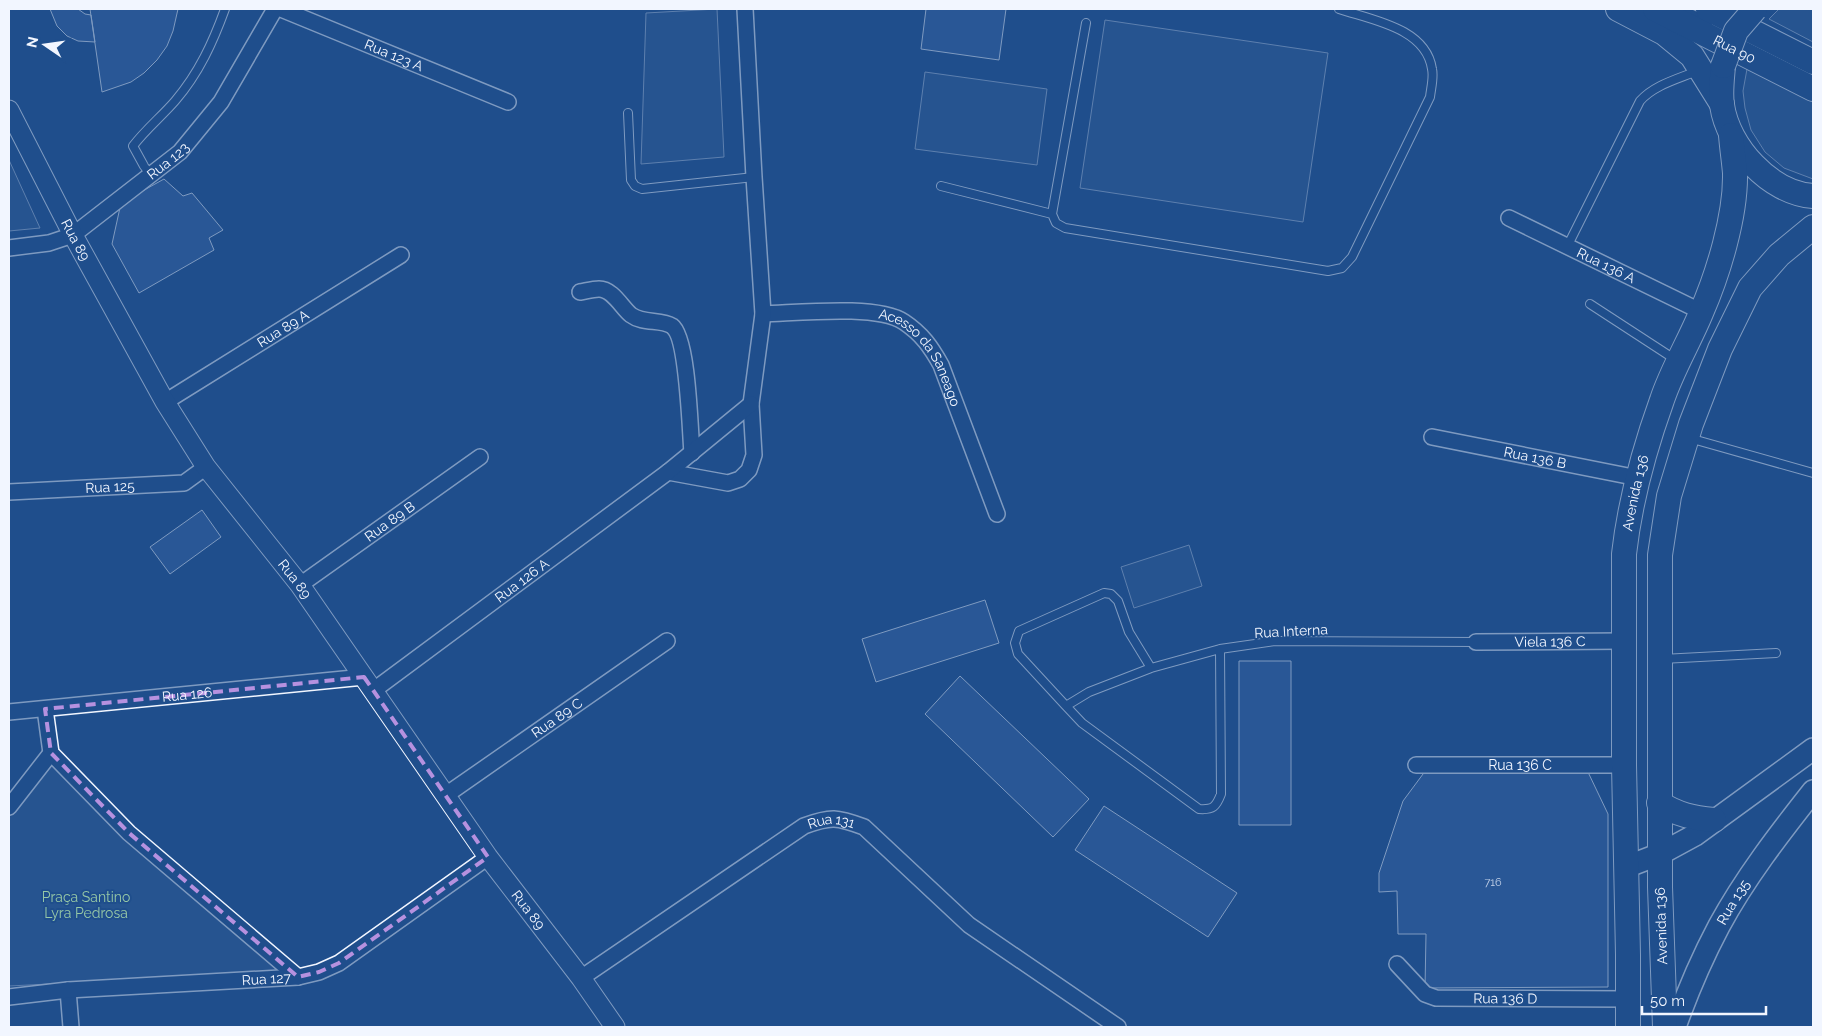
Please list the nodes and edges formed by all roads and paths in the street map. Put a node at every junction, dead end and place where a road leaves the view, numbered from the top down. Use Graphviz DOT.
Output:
graph roads {
  1 [pos="225,9"];
  2 [pos="275,9"];
  3 [pos="281,9"];
  4 [pos="745,9"];
  5 [pos="1339,9"];
  6 [pos="1618,9"];
  7 [pos="1655,9"];
  8 [pos="1682,9"];
  9 [pos="1755,9"];
  10 [pos="1713,18"];
  11 [pos="1086,23"];
  12 [pos="1726,31"];
  13 [pos="1743,40"];
  14 [pos="1813,62"];
  15 [pos="1712,68"];
  16 [pos="1813,89"];
  17 [pos="508,102"];
  18 [pos="9,110"];
  19 [pos="628,113"];
  20 [pos="1731,135"];
  21 [pos="151,176"];
  22 [pos="754,177"];
  23 [pos="941,186"];
  24 [pos="1813,196"];
  25 [pos="1052,214"];
  26 [pos="1509,218"];
  27 [pos="1813,227"];
  28 [pos="73,236"];
  29 [pos="1567,247"];
  30 [pos="9,248"];
  31 [pos="401,254"];
  32 [pos="580,292"];
  33 [pos="1590,304"];
  34 [pos="1702,312"];
  35 [pos="763,314"];
  36 [pos="1679,362"];
  37 [pos="165,402"];
  38 [pos="751,404"];
  39 [pos="1432,437"];
  40 [pos="1687,438"];
  41 [pos="692,453"];
  42 [pos="480,457"];
  43 [pos="206,467"];
  44 [pos="668,472"];
  45 [pos="1813,473"];
  46 [pos="1638,478"];
  47 [pos="9,492"];
  48 [pos="997,514"];
  49 [pos="300,585"];
  50 [pos="667,641"];
  51 [pos="1624,641"];
  52 [pos="1476,642"];
  53 [pos="1220,649"];
  54 [pos="1776,653"];
  55 [pos="1660,659"];
  56 [pos="1151,668"];
  57 [pos="369,684"];
  58 [pos="1066,706"];
  59 [pos="45,709"];
  60 [pos="9,712"];
  61 [pos="1813,749"];
  62 [pos="51,753"];
  63 [pos="1416,764"];
  64 [pos="1624,765"];
  65 [pos="1813,792"];
  66 [pos="446,795"];
  67 [pos="1659,803"];
  68 [pos="9,807"];
  69 [pos="1714,820"];
  70 [pos="1660,854"];
  71 [pos="488,857"];
  72 [pos="1626,867"];
  73 [pos="1628,954"];
  74 [pos="1397,964"];
  75 [pos="298,977"];
  76 [pos="581,978"];
  77 [pos="68,990"];
  78 [pos="9,997"];
  79 [pos="1628,999"];
  80 [pos="71,1027"];
  81 [pos="615,1027"];
  82 [pos="1118,1027"];
  83 [pos="1628,1027"];
  84 [pos="1641,1027"];
  85 [pos="1665,1027"];
  86 [pos="1675,1027"];
  1 -- 21 [label="lane"];
  2 -- 21 [label="street, Rua 123"];
  3 -- 17 [label="street, Rua 123 A"];
  4 -- 22 [label="street"];
  5 -- 25 [label="lane"];
  6 -- 15 [label="main road"];
  7 -- 16 [label="main road, Rua 90"];
  8 -- 10 [label="lane"];
  9 -- 15 [label="main road, bridge"];
  10 -- 14 [label="main road, Rua 90"];
  11 -- 25 [label="lane"];
  12 -- 13 [label="lane"];
  15 -- 20 [label="main road"];
  15 -- 29 [label="lane"];
  18 -- 28 [label="street, Rua 89"];
  19 -- 22 [label="lane"];
  20 -- 24 [label="main road"];
  20 -- 34 [label="main road, Avenida 136"];
  21 -- 28 [label="street, Rua 123"];
  22 -- 35 [label="street"];
  23 -- 25 [label="lane"];
  26 -- 29 [label="street, Rua 136 A"];
  27 -- 40 [label="main road, Avenida 136"];
  28 -- 30 [label="street, Rua 123"];
  28 -- 37 [label="street, Rua 89"];
  29 -- 34 [label="street, Rua 136 A"];
  31 -- 37 [label="street, Rua 89 A"];
  32 -- 41 [label="street"];
  33 -- 36 [label="lane"];
  34 -- 36 [label="main road, Avenida 136"];
  35 -- 38 [label="street"];
  35 -- 48 [label="street, Acesso da Saneago"];
  36 -- 46 [label="main road, Avenida 136"];
  37 -- 43 [label="street, Rua 89"];
  38 -- 41 [label="street"];
  38 -- 44 [label="street"];
  39 -- 46 [label="street, Rua 136 B"];
  40 -- 45 [label="lane"];
  40 -- 55 [label="main road, Avenida 136"];
  41 -- 44 [label="street"];
  42 -- 49 [label="street, Rua 89 B"];
  43 -- 47 [label="street, Rua 125"];
  43 -- 49 [label="street, Rua 89"];
  44 -- 57 [label="street, Rua 126 A"];
  46 -- 51 [label="main road, Avenida 136"];
  49 -- 57 [label="street, Rua 89"];
  50 -- 66 [label="street, Rua 89 C"];
  51 -- 52 [label="street, Viela 136 C"];
  51 -- 64 [label="main road, Avenida 136"];
  52 -- 53 [label="lane, Rua Interna"];
  53 -- 56 [label="lane, Rua Interna"];
  53 -- 58 [label="lane"];
  54 -- 55 [label="lane"];
  55 -- 67 [label="main road, Avenida 136"];
  56 -- 58 [label="lane, Rua Interna"];
  56 -- 58 [label="lane"];
  57 -- 59 [label="street, Rua 126"];
  57 -- 66 [label="street, Rua 89"];
  59 -- 60 [label="street, Rua 126"];
  59 -- 62 [label="street"];
  61 -- 69 [label="main road"];
  62 -- 68 [label="street"];
  62 -- 75 [label="street"];
  63 -- 64 [label="street, Rua 136 C"];
  64 -- 72 [label="main road, Avenida 136"];
  65 -- 86 [label="main road, Rua 135"];
  66 -- 71 [label="street, Rua 89"];
  67 -- 69 [label="main road"];
  67 -- 70 [label="main road, Avenida 136"];
  69 -- 70 [label="main road"];
  70 -- 72 [label="main road"];
  70 -- 85 [label="main road, Avenida 136"];
  71 -- 75 [label="street, Rua 127"];
  71 -- 76 [label="street, Rua 89"];
  72 -- 73 [label="main road, Avenida 136"];
  73 -- 79 [label="main road, Avenida 136"];
  73 -- 84 [label="main road"];
  74 -- 79 [label="street, Rua 136 D"];
  75 -- 77 [label="street, Rua 127"];
  76 -- 81 [label="street, Rua 89"];
  76 -- 82 [label="street, Rua 131"];
  77 -- 78 [label="street, Rua 127"];
  77 -- 80 [label="street"];
  79 -- 83 [label="main road, Avenida 136"];
}
